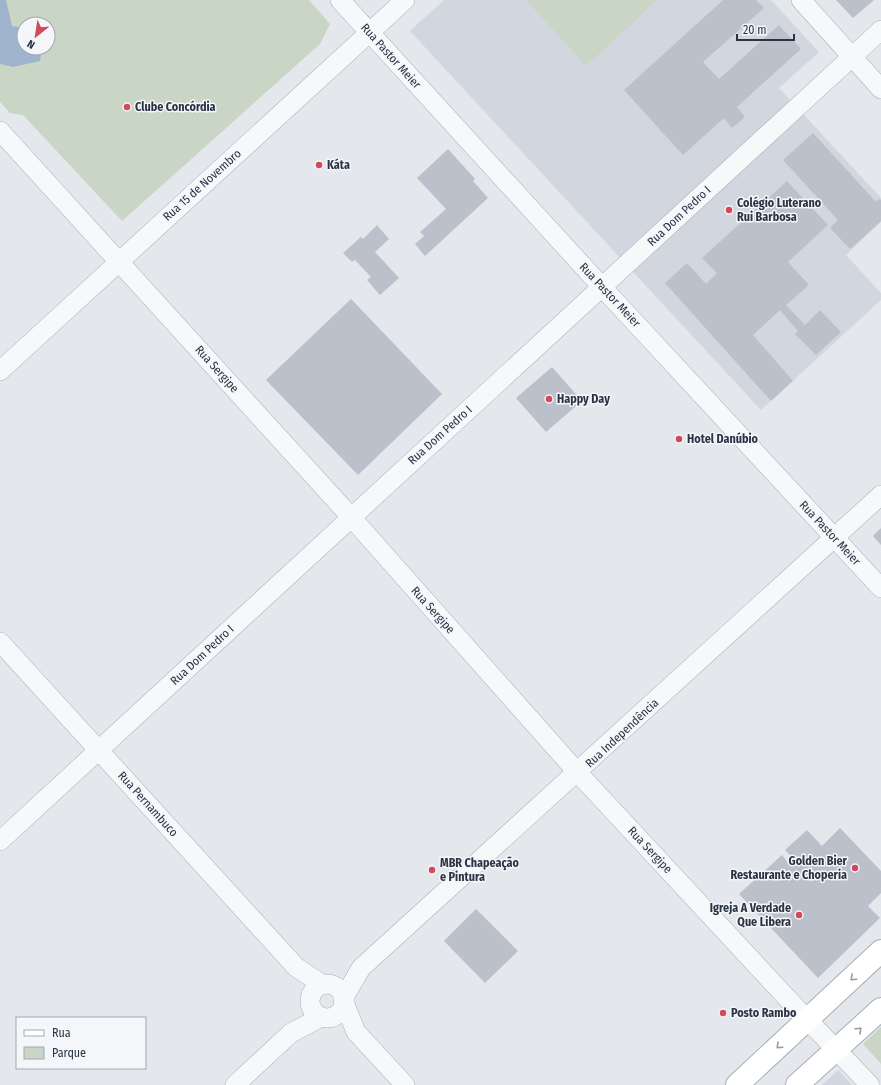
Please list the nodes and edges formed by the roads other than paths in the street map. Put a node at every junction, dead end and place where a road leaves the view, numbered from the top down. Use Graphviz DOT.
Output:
graph roads {
  1 [pos="340,0"];
  2 [pos="405,0"];
  3 [pos="801,0"];
  4 [pos="881,30"];
  5 [pos="370,32"];
  6 [pos="851,57"];
  7 [pos="881,89"];
  8 [pos="0,131"];
  9 [pos="120,261"];
  10 [pos="602,287"];
  11 [pos="0,371"];
  12 [pos="881,495"];
  13 [pos="351,516"];
  14 [pos="834,538"];
  15 [pos="881,588"];
  16 [pos="0,642"];
  17 [pos="99,750"];
  18 [pos="578,773"];
  19 [pos="0,841"];
  20 [pos="881,951"];
  21 [pos="362,968"];
  22 [pos="317,991"];
  23 [pos="344,1000"];
  24 [pos="881,1009"];
  25 [pos="324,1018"];
  26 [pos="807,1019"];
  27 [pos="356,1032"];
  28 [pos="291,1033"];
  29 [pos="837,1050"];
  30 [pos="235,1085"];
  31 [pos="405,1085"];
  32 [pos="737,1085"];
  33 [pos="797,1085"];
  34 [pos="870,1085"];
  1 -- 5 [label="street, Rua Pastor Meier"];
  2 -- 5 [label="street, Rua 15 de Novembro"];
  3 -- 6 [label="street"];
  4 -- 6 [label="street, Rua Dom Pedro I"];
  5 -- 9 [label="street, Rua 15 de Novembro"];
  5 -- 10 [label="street, Rua Pastor Meier"];
  6 -- 7 [label="street"];
  6 -- 10 [label="street, Rua Dom Pedro I"];
  8 -- 9 [label="street, Rua Sergipe"];
  9 -- 11 [label="street, Rua 15 de Novembro"];
  9 -- 13 [label="street, Rua Sergipe"];
  10 -- 13 [label="street, Rua Dom Pedro I"];
  10 -- 14 [label="street, Rua Pastor Meier"];
  12 -- 14 [label="street, Rua Independência"];
  13 -- 17 [label="street, Rua Dom Pedro I"];
  13 -- 18 [label="street, Rua Sergipe"];
  14 -- 15 [label="street, Rua Pastor Meier"];
  14 -- 18 [label="street, Rua Independência"];
  16 -- 17 [label="street, Rua Pernambuco"];
  17 -- 19 [label="street, Rua Dom Pedro I"];
  17 -- 22 [label="street, Rua Pernambuco"];
  18 -- 21 [label="street, Rua Independência"];
  18 -- 26 [label="street, Rua Sergipe"];
  20 -- 26 [label="main road, one-way"];
  21 -- 22 [label="street, Rua Independência"];
  21 -- 23 [label="street, Rua Independência"];
  22 -- 23 [label="street"];
  22 -- 25 [label="street"];
  22 -- 28 [label="street"];
  23 -- 25 [label="street"];
  23 -- 27 [label="street"];
  29 -- 24 [label="main road, one-way"];
  25 -- 27 [label="street"];
  25 -- 28 [label="street"];
  26 -- 29 [label="street, Rua Sergipe"];
  26 -- 32 [label="main road, one-way"];
  27 -- 31 [label="street"];
  28 -- 30 [label="street"];
  29 -- 33 [label="main road"];
  29 -- 34 [label="street, Rua Sergipe"];
}
